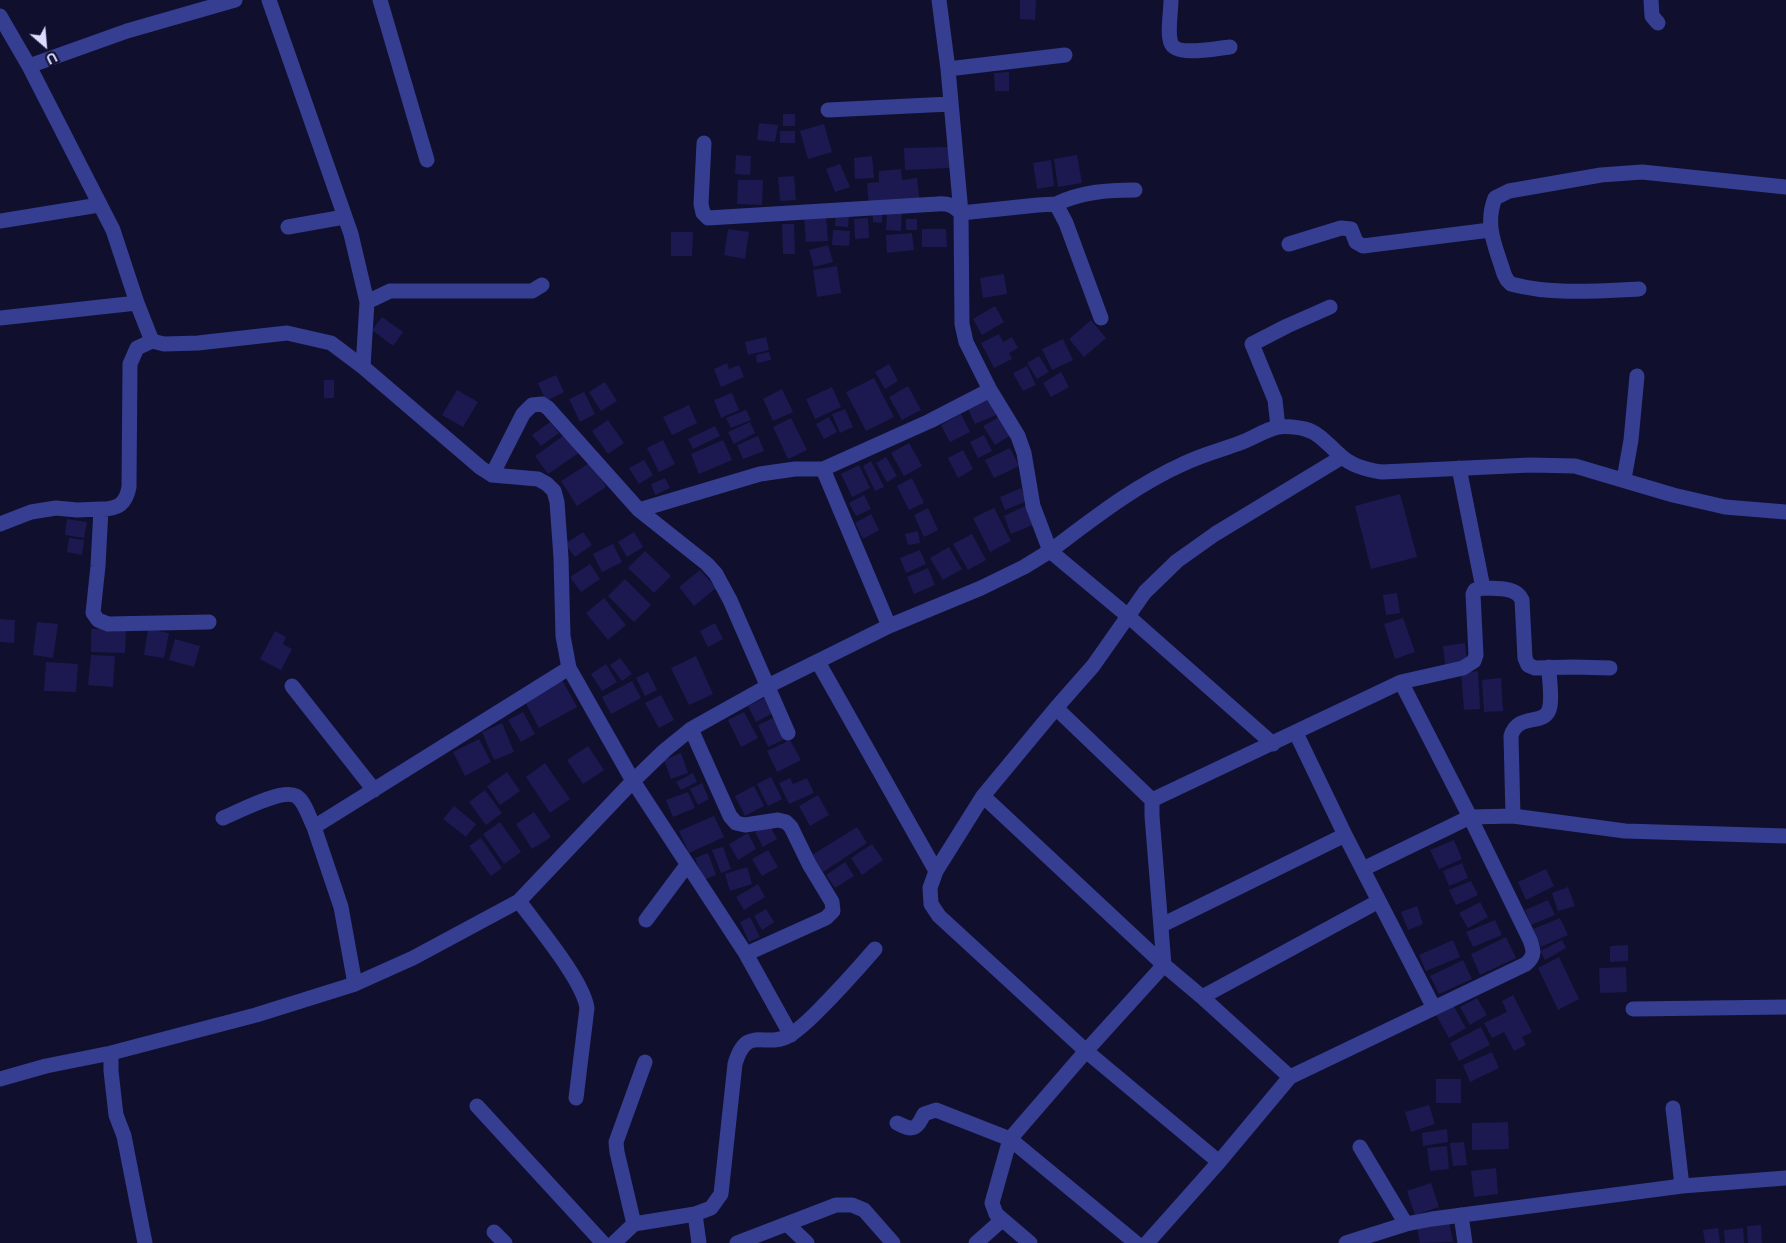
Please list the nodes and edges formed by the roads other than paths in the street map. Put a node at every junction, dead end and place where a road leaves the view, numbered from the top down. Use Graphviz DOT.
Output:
graph roads {
  1 [pos="235,0"];
  2 [pos="268,0"];
  3 [pos="380,0"];
  4 [pos="940,0"];
  5 [pos="1171,0"];
  6 [pos="1651,0"];
  7 [pos="0,16"];
  8 [pos="1658,23"];
  9 [pos="1230,47"];
  10 [pos="1065,55"];
  11 [pos="29,66"];
  12 [pos="948,69"];
  13 [pos="950,104"];
  14 [pos="828,110"];
  15 [pos="704,143"];
  16 [pos="427,160"];
  17 [pos="1786,187"];
  18 [pos="1135,190"];
  19 [pos="1056,204"];
  20 [pos="99,206"];
  21 [pos="961,213"];
  22 [pos="344,218"];
  23 [pos="0,221"];
  24 [pos="288,227"];
  25 [pos="1490,230"];
  26 [pos="1289,244"];
  27 [pos="542,285"];
  28 [pos="1639,289"];
  29 [pos="367,302"];
  30 [pos="137,303"];
  31 [pos="1330,308"];
  32 [pos="0,318"];
  33 [pos="1101,318"];
  34 [pos="152,341"];
  35 [pos="363,367"];
  36 [pos="1637,376"];
  37 [pos="990,390"];
  38 [pos="1278,427"];
  39 [pos="1342,457"];
  40 [pos="1459,468"];
  41 [pos="823,469"];
  42 [pos="492,475"];
  43 [pos="1624,479"];
  44 [pos="101,509"];
  45 [pos="639,510"];
  46 [pos="1786,512"];
  47 [pos="0,524"];
  48 [pos="1050,552"];
  49 [pos="1483,588"];
  50 [pos="1128,616"];
  51 [pos="209,622"];
  52 [pos="889,626"];
  53 [pos="818,662"];
  54 [pos="1549,667"];
  55 [pos="569,668"];
  56 [pos="1610,668"];
  57 [pos="1401,682"];
  58 [pos="292,686"];
  59 [pos="768,686"];
  60 [pos="1056,708"];
  61 [pos="691,729"];
  62 [pos="788,733"];
  63 [pos="1296,733"];
  64 [pos="1273,744"];
  65 [pos="633,781"];
  66 [pos="374,790"];
  67 [pos="983,796"];
  68 [pos="1152,800"];
  69 [pos="1513,816"];
  70 [pos="1470,817"];
  71 [pos="223,818"];
  72 [pos="314,827"];
  73 [pos="1345,835"];
  74 [pos="1786,836"];
  75 [pos="687,865"];
  76 [pos="1363,869"];
  77 [pos="936,871"];
  78 [pos="519,901"];
  79 [pos="1379,901"];
  80 [pos="646,920"];
  81 [pos="1162,926"];
  82 [pos="875,949"];
  83 [pos="746,954"];
  84 [pos="1164,965"];
  85 [pos="355,984"];
  86 [pos="1202,997"];
  87 [pos="1786,1007"];
  88 [pos="1434,1008"];
  89 [pos="1634,1010"];
  90 [pos="791,1034"];
  91 [pos="1086,1051"];
  92 [pos="111,1052"];
  93 [pos="645,1062"];
  94 [pos="1290,1078"];
  95 [pos="0,1079"];
  96 [pos="576,1098"];
  97 [pos="477,1106"];
  98 [pos="1672,1108"];
  99 [pos="897,1123"];
  100 [pos="1010,1139"];
  101 [pos="1360,1147"];
  102 [pos="1219,1162"];
  103 [pos="1786,1178"];
  104 [pos="1682,1186"];
  105 [pos="695,1214"];
  106 [pos="1460,1215"];
  107 [pos="1002,1220"];
  108 [pos="634,1224"];
  109 [pos="787,1224"];
  110 [pos="1406,1224"];
  111 [pos="494,1232"];
  112 [pos="145,1243"];
  113 [pos="505,1243"];
  114 [pos="603,1243"];
  115 [pos="614,1243"];
  116 [pos="699,1243"];
  117 [pos="737,1243"];
  118 [pos="807,1243"];
  119 [pos="893,1243"];
  120 [pos="976,1243"];
  121 [pos="1030,1243"];
  122 [pos="1136,1243"];
  123 [pos="1147,1243"];
  124 [pos="1346,1243"];
  125 [pos="1465,1243"];
  1 -- 11 [label="street"];
  2 -- 22 [label="street"];
  3 -- 16 [label="street"];
  4 -- 12 [label="street"];
  5 -- 9 [label="street"];
  6 -- 8 [label="street"];
  7 -- 11 [label="street"];
  10 -- 12 [label="street"];
  11 -- 20 [label="street"];
  12 -- 13 [label="street"];
  13 -- 14 [label="street"];
  13 -- 21 [label="street"];
  15 -- 21 [label="street"];
  17 -- 25 [label="street"];
  18 -- 19 [label="street"];
  19 -- 21 [label="street"];
  19 -- 33 [label="street"];
  20 -- 23 [label="street"];
  20 -- 30 [label="street"];
  21 -- 37 [label="street"];
  22 -- 24 [label="street"];
  22 -- 29 [label="street"];
  25 -- 26 [label="street"];
  25 -- 28 [label="street"];
  27 -- 29 [label="street"];
  29 -- 35 [label="street"];
  30 -- 32 [label="street"];
  30 -- 34 [label="street"];
  31 -- 38 [label="street"];
  34 -- 35 [label="street"];
  34 -- 44 [label="street"];
  35 -- 42 [label="street"];
  36 -- 43 [label="street"];
  37 -- 41 [label="street"];
  37 -- 48 [label="street"];
  38 -- 39 [label="street"];
  38 -- 48 [label="street"];
  39 -- 40 [label="street"];
  39 -- 50 [label="street"];
  40 -- 43 [label="street"];
  40 -- 49 [label="street"];
  41 -- 45 [label="street"];
  41 -- 52 [label="street"];
  42 -- 45 [label="street"];
  42 -- 55 [label="street"];
  43 -- 46 [label="street"];
  44 -- 47 [label="street"];
  44 -- 51 [label="street"];
  45 -- 59 [label="street"];
  48 -- 50 [label="street"];
  48 -- 52 [label="street"];
  49 -- 54 [label="street"];
  49 -- 57 [label="street"];
  50 -- 60 [label="street"];
  50 -- 64 [label="street"];
  52 -- 53 [label="street"];
  53 -- 59 [label="street"];
  53 -- 77 [label="street"];
  54 -- 56 [label="street"];
  54 -- 69 [label="street"];
  55 -- 65 [label="street"];
  55 -- 66 [label="street"];
  57 -- 63 [label="street"];
  57 -- 70 [label="street"];
  58 -- 66 [label="street"];
  59 -- 61 [label="street"];
  59 -- 62 [label="street"];
  60 -- 67 [label="street"];
  60 -- 68 [label="street"];
  61 -- 65 [label="street"];
  61 -- 83 [label="street"];
  63 -- 64 [label="street"];
  63 -- 73 [label="street"];
  64 -- 68 [label="street"];
  65 -- 75 [label="street"];
  65 -- 78 [label="street"];
  66 -- 72 [label="street"];
  67 -- 77 [label="street"];
  67 -- 84 [label="street"];
  68 -- 81 [label="street"];
  69 -- 70 [label="street"];
  69 -- 74 [label="street"];
  70 -- 76 [label="street"];
  70 -- 88 [label="street"];
  71 -- 72 [label="street"];
  72 -- 85 [label="street"];
  73 -- 76 [label="street"];
  73 -- 81 [label="street"];
  75 -- 80 [label="street"];
  75 -- 83 [label="street"];
  76 -- 79 [label="street"];
  77 -- 91 [label="street"];
  78 -- 85 [label="street"];
  78 -- 96 [label="street"];
  79 -- 86 [label="street"];
  79 -- 88 [label="street"];
  81 -- 84 [label="street"];
  82 -- 90 [label="street"];
  83 -- 90 [label="street"];
  84 -- 86 [label="street"];
  84 -- 91 [label="street"];
  85 -- 92 [label="street"];
  86 -- 94 [label="street"];
  87 -- 89 [label="street"];
  88 -- 94 [label="street"];
  90 -- 105 [label="street"];
  91 -- 100 [label="street"];
  91 -- 102 [label="street"];
  92 -- 95 [label="street"];
  92 -- 112 [label="street"];
  93 -- 108 [label="street"];
  94 -- 102 [label="street"];
  97 -- 114 [label="street"];
  98 -- 104 [label="street"];
  99 -- 100 [label="street"];
  100 -- 107 [label="street"];
  100 -- 122 [label="street"];
  101 -- 110 [label="street"];
  102 -- 123 [label="street"];
  103 -- 104 [label="street"];
  104 -- 106 [label="street"];
  105 -- 108 [label="street"];
  105 -- 116 [label="street"];
  106 -- 110 [label="street"];
  106 -- 125 [label="street"];
  107 -- 120 [label="street"];
  107 -- 121 [label="street"];
  108 -- 115 [label="street"];
  109 -- 117 [label="street"];
  109 -- 118 [label="street"];
  109 -- 119 [label="street"];
  110 -- 124 [label="street"];
  111 -- 113 [label="street"];
}
